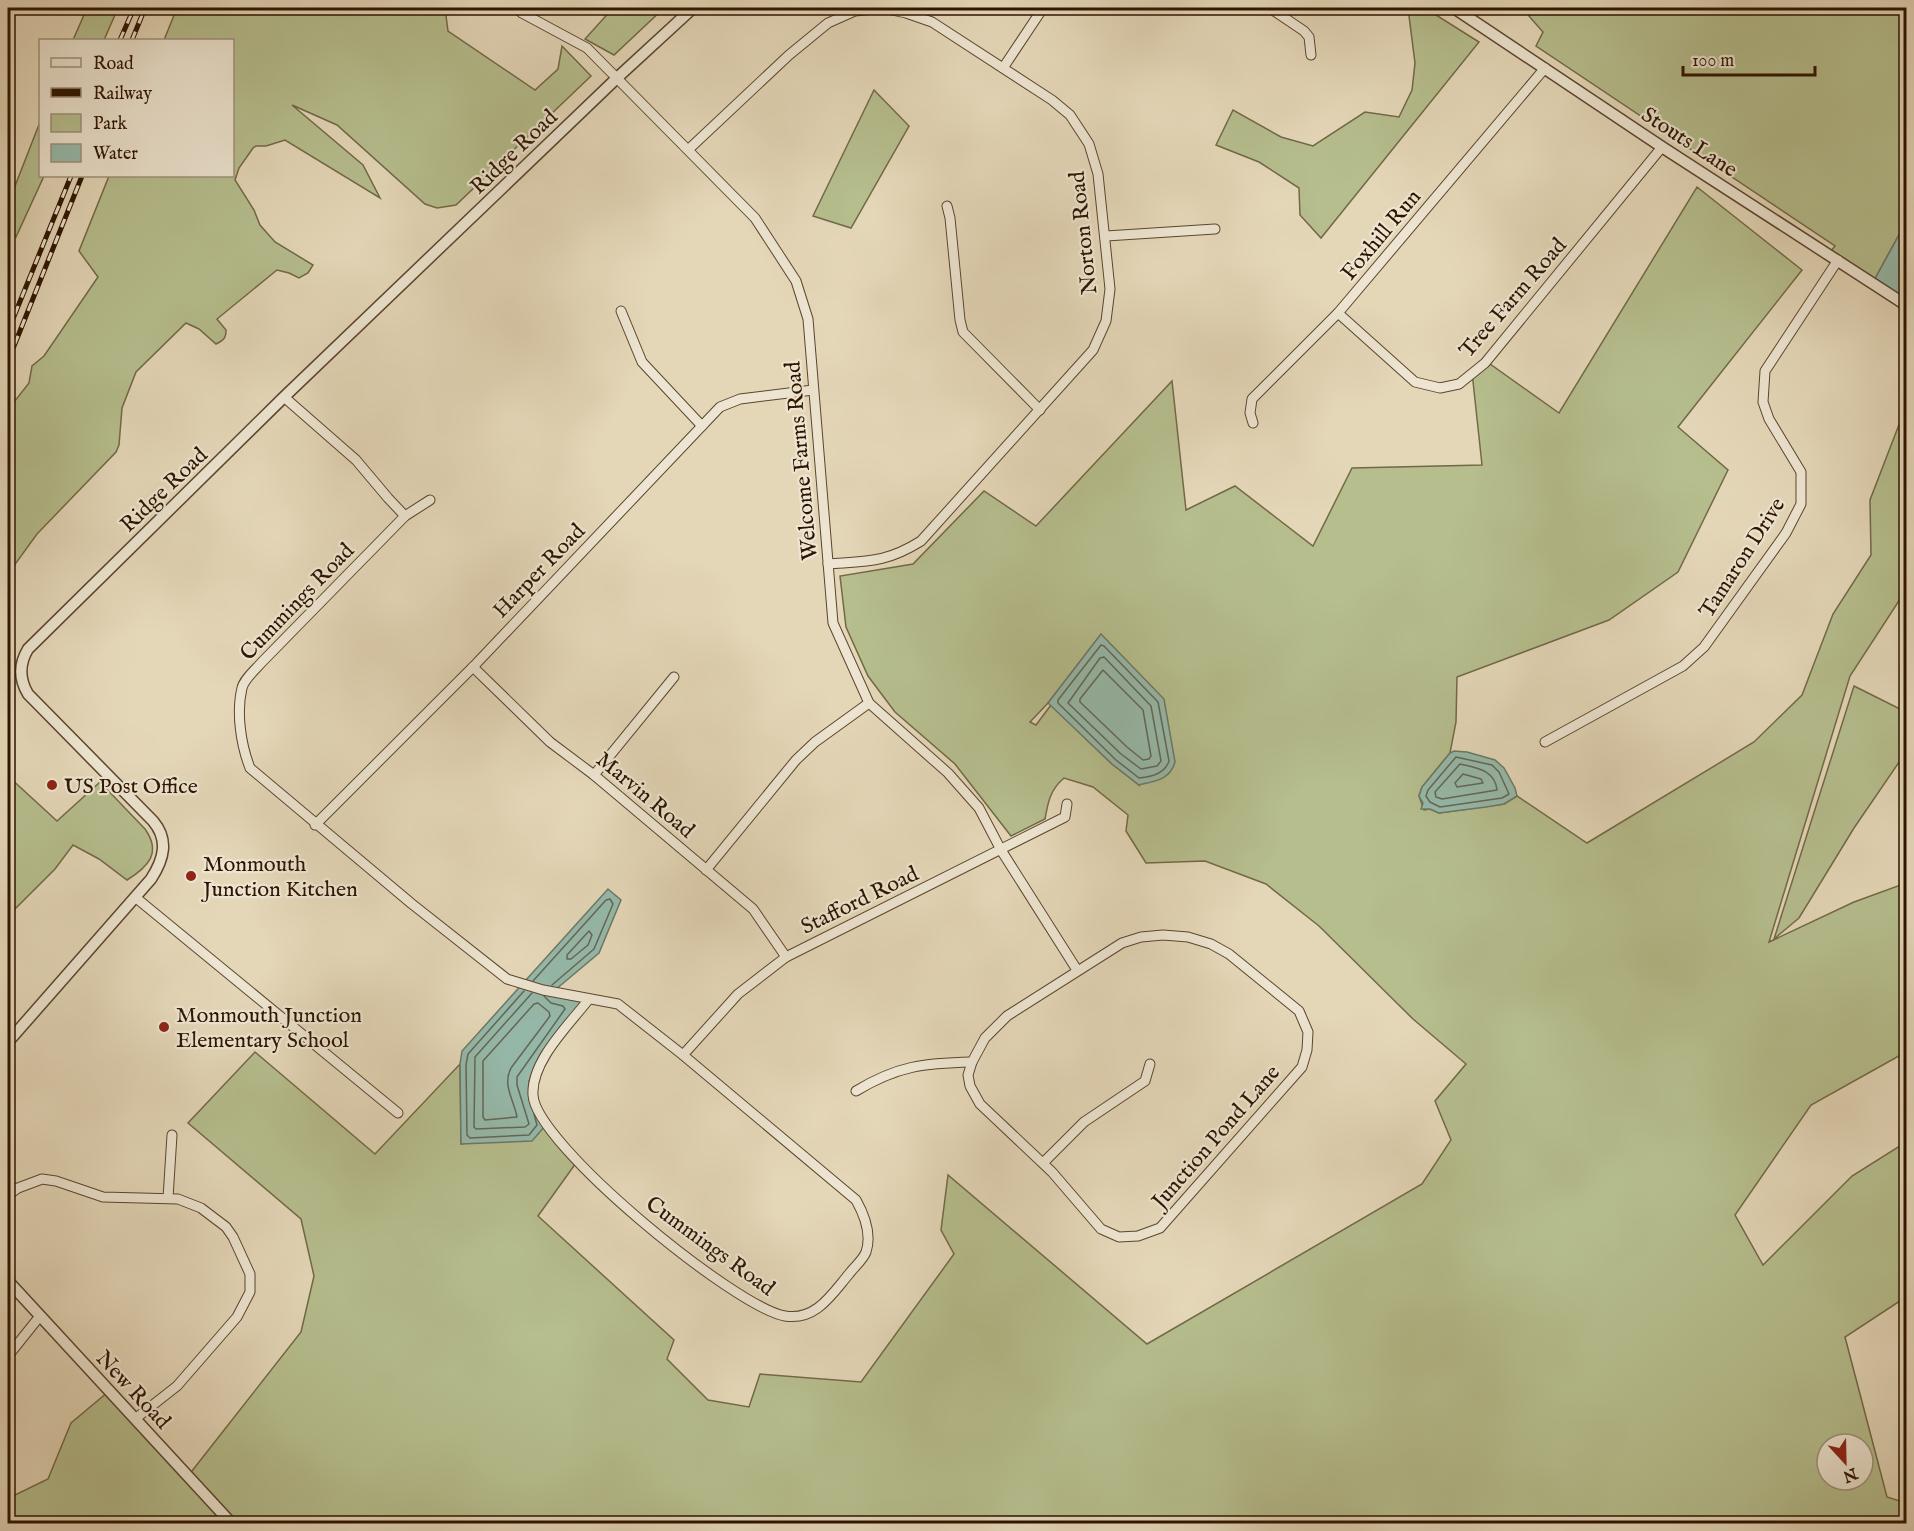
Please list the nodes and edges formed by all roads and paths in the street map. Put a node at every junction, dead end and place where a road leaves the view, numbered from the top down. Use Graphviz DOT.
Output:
graph roads {
  1 [pos="517,8"];
  2 [pos="693,8"];
  3 [pos="1043,8"];
  4 [pos="1270,8"];
  5 [pos="1454,8"];
  6 [pos="1311,55"];
  7 [pos="1003,68"];
  8 [pos="1545,68"];
  9 [pos="618,77"];
  10 [pos="1662,147"];
  11 [pos="689,149"];
  12 [pos="947,206"];
  13 [pos="1215,229"];
  14 [pos="1106,236"];
  15 [pos="1838,260"];
  16 [pos="1906,305"];
  17 [pos="621,311"];
  18 [pos="1338,314"];
  19 [pos="813,390"];
  20 [pos="284,397"];
  21 [pos="1040,410"];
  22 [pos="1253,423"];
  23 [pos="702,426"];
  24 [pos="430,500"];
  25 [pos="405,516"];
  26 [pos="828,564"];
  27 [pos="473,667"];
  28 [pos="674,678"];
  29 [pos="869,703"];
  30 [pos="1545,742"];
  31 [pos="594,775"];
  32 [pos="1067,804"];
  33 [pos="315,825"];
  34 [pos="1001,850"];
  35 [pos="706,870"];
  36 [pos="135,897"];
  37 [pos="786,957"];
  38 [pos="1077,970"];
  39 [pos="589,999"];
  40 [pos="8,1042"];
  41 [pos="683,1055"];
  42 [pos="972,1062"];
  43 [pos="1150,1064"];
  44 [pos="856,1091"];
  45 [pos="398,1113"];
  46 [pos="172,1135"];
  47 [pos="1043,1163"];
  48 [pos="8,1195"];
  49 [pos="168,1198"];
  50 [pos="8,1281"];
  51 [pos="40,1316"];
  52 [pos="8,1356"];
  53 [pos="135,1419"];
  54 [pos="232,1524"];
  1 -- 9 [label="street, Welcome Farms Road"];
  2 -- 9 [label="street, Ridge Road"];
  3 -- 7 [label="street"];
  4 -- 6 [label="street"];
  5 -- 8 [label="street, Stouts Lane"];
  7 -- 11 [label="street, Norton Road"];
  7 -- 14 [label="street, Norton Road"];
  8 -- 10 [label="street, Stouts Lane"];
  8 -- 18 [label="street, Foxhill Run"];
  9 -- 11 [label="street, Welcome Farms Road"];
  9 -- 20 [label="street, Ridge Road"];
  10 -- 15 [label="street, Stouts Lane"];
  10 -- 18 [label="street, Tree Farm Road"];
  11 -- 19 [label="street, Welcome Farms Road"];
  12 -- 21 [label="street"];
  13 -- 14 [label="street"];
  14 -- 21 [label="street, Norton Road"];
  15 -- 16 [label="street, Stouts Lane"];
  15 -- 30 [label="street, Tamaron Drive"];
  17 -- 23 [label="street"];
  18 -- 22 [label="street, Foxhill Run"];
  19 -- 23 [label="street, Harper Road"];
  19 -- 26 [label="street, Welcome Farms Road"];
  20 -- 25 [label="street"];
  20 -- 36 [label="street, Ridge Road"];
  21 -- 26 [label="street, Norton Road"];
  23 -- 27 [label="street, Harper Road"];
  24 -- 25 [label="street, Cummings Road"];
  25 -- 33 [label="street, Cummings Road"];
  26 -- 29 [label="street, Welcome Farms Road"];
  27 -- 31 [label="street, Marvin Road"];
  27 -- 33 [label="street, Harper Road"];
  28 -- 31 [label="street"];
  29 -- 34 [label="street, Welcome Farms Road"];
  29 -- 35 [label="street"];
  31 -- 35 [label="street, Marvin Road"];
  32 -- 34 [label="street, Stafford Road"];
  33 -- 39 [label="street, Cummings Road"];
  34 -- 37 [label="street, Stafford Road"];
  34 -- 38 [label="street"];
  35 -- 37 [label="street, Marvin Road"];
  36 -- 40 [label="street, Ridge Road"];
  36 -- 45 [label="street"];
  37 -- 41 [label="street, Stafford Road"];
  38 -- 42 [label="street, Junction Pond Lane"];
  38 -- 47 [label="street, Junction Pond Lane"];
  39 -- 41 [label="street, Cummings Road"];
  39 -- 41 [label="street, Cummings Road"];
  42 -- 44 [label="street"];
  42 -- 47 [label="street, Junction Pond Lane"];
  43 -- 47 [label="street"];
  46 -- 49 [label="street"];
  48 -- 49 [label="street"];
  49 -- 53 [label="street"];
  50 -- 51 [label="street, New Road"];
  51 -- 52 [label="street"];
  51 -- 53 [label="street, New Road"];
  53 -- 54 [label="street, New Road"];
}
